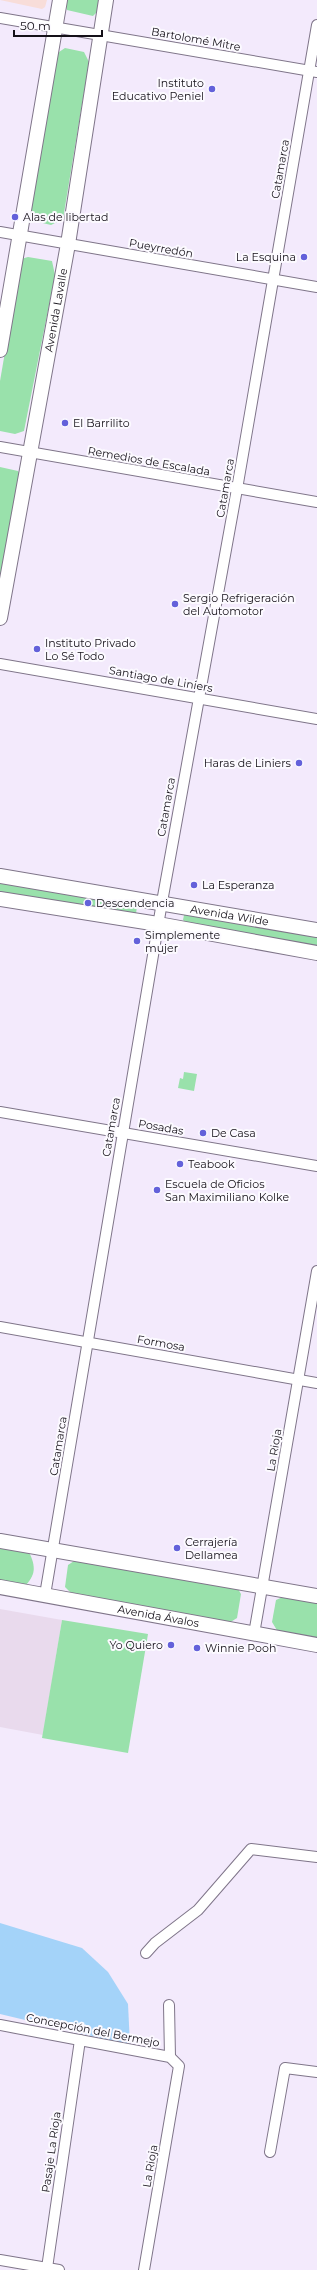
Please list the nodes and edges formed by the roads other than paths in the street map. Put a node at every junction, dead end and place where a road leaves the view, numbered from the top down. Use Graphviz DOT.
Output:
graph roads {
  1 [pos="60,0"];
  2 [pos="106,0"];
  3 [pos="0,18"];
  4 [pos="317,25"];
  5 [pos="55,28"];
  6 [pos="100,34"];
  7 [pos="313,72"];
  8 [pos="0,232"];
  9 [pos="19,236"];
  10 [pos="68,244"];
  11 [pos="272,280"];
  12 [pos="317,287"];
  13 [pos="0,350"];
  14 [pos="0,447"];
  15 [pos="29,452"];
  16 [pos="237,489"];
  17 [pos="317,502"];
  18 [pos="0,618"];
  19 [pos="0,664"];
  20 [pos="198,698"];
  21 [pos="317,719"];
  22 [pos="0,876"];
  23 [pos="0,899"];
  24 [pos="162,902"];
  25 [pos="158,924"];
  26 [pos="317,930"];
  27 [pos="317,953"];
  28 [pos="0,1112"];
  29 [pos="122,1133"];
  30 [pos="317,1166"];
  31 [pos="317,1271"];
  32 [pos="0,1327"];
  33 [pos="87,1342"];
  34 [pos="298,1380"];
  35 [pos="317,1383"];
  36 [pos="0,1541"];
  37 [pos="53,1551"];
  38 [pos="0,1587"];
  39 [pos="262,1587"];
  40 [pos="46,1595"];
  41 [pos="317,1596"];
  42 [pos="254,1634"];
  43 [pos="317,1645"];
  44 [pos="317,1857"];
  45 [pos="146,1953"];
  46 [pos="169,2005"];
  47 [pos="0,2025"];
  48 [pos="80,2040"];
  49 [pos="170,2057"];
  50 [pos="179,2066"];
  51 [pos="317,2072"];
  52 [pos="270,2152"];
  53 [pos="0,2260"];
  54 [pos="46,2268"];
  55 [pos="59,2270"];
  56 [pos="144,2270"];
  1 -- 5 [label="main road"];
  2 -- 6 [label="main road, Avenida Lavalle"];
  3 -- 5 [label="street, Bartolomé Mitre"];
  4 -- 7 [label="street, Catamarca"];
  5 -- 6 [label="street, Bartolomé Mitre"];
  5 -- 9 [label="main road"];
  6 -- 7 [label="street, Bartolomé Mitre"];
  6 -- 10 [label="main road, Avenida Lavalle"];
  7 -- 11 [label="street, Catamarca"];
  8 -- 9 [label="street, Pueyrredón"];
  9 -- 10 [label="street, Pueyrredón"];
  9 -- 13 [label="main road"];
  10 -- 11 [label="street, Pueyrredón"];
  10 -- 15 [label="main road, Avenida Lavalle"];
  11 -- 12 [label="street, Pueyrredón"];
  11 -- 16 [label="street, Catamarca"];
  14 -- 15 [label="street, Remedios de Escalada"];
  15 -- 16 [label="street, Remedios de Escalada"];
  15 -- 18 [label="main road, Avenida Lavalle"];
  16 -- 17 [label="street, Remedios de Escalada"];
  16 -- 20 [label="street, Catamarca"];
  19 -- 20 [label="street, Santiago de Liniers"];
  20 -- 21 [label="street, Santiago de Liniers"];
  20 -- 24 [label="street, Catamarca"];
  22 -- 24 [label="main road, Avenida Wilde"];
  23 -- 25 [label="main road, Avenida Wilde"];
  24 -- 25 [label="street, Catamarca"];
  24 -- 26 [label="main road, Avenida Wilde"];
  25 -- 27 [label="main road, Avenida Wilde"];
  25 -- 29 [label="street, Catamarca"];
  28 -- 29 [label="street, Posadas"];
  29 -- 30 [label="street, Posadas"];
  29 -- 33 [label="street, Catamarca"];
  31 -- 34 [label="street, La Rioja"];
  32 -- 33 [label="street, Formosa"];
  33 -- 34 [label="street, Formosa"];
  33 -- 37 [label="street, Catamarca"];
  34 -- 35 [label="street, Formosa"];
  34 -- 39 [label="street, La Rioja"];
  36 -- 37 [label="main road"];
  37 -- 39 [label="main road"];
  37 -- 40 [label="street, Catamarca"];
  38 -- 40 [label="main road, Avenida Ávalos"];
  39 -- 41 [label="main road"];
  39 -- 42 [label="street, La Rioja"];
  40 -- 42 [label="main road, Avenida Ávalos"];
  42 -- 43 [label="main road, Avenida Ávalos"];
  44 -- 45 [label="street"];
  46 -- 49 [label="street"];
  47 -- 48 [label="street, Concepción del Bermejo"];
  48 -- 49 [label="street, Concepción del Bermejo"];
  48 -- 54 [label="street, Pasaje La Rioja"];
  49 -- 50 [label="street, Concepción del Bermejo"];
  50 -- 56 [label="street, La Rioja"];
  51 -- 52 [label="street"];
  53 -- 54 [label="street"];
  54 -- 55 [label="street"];
}
